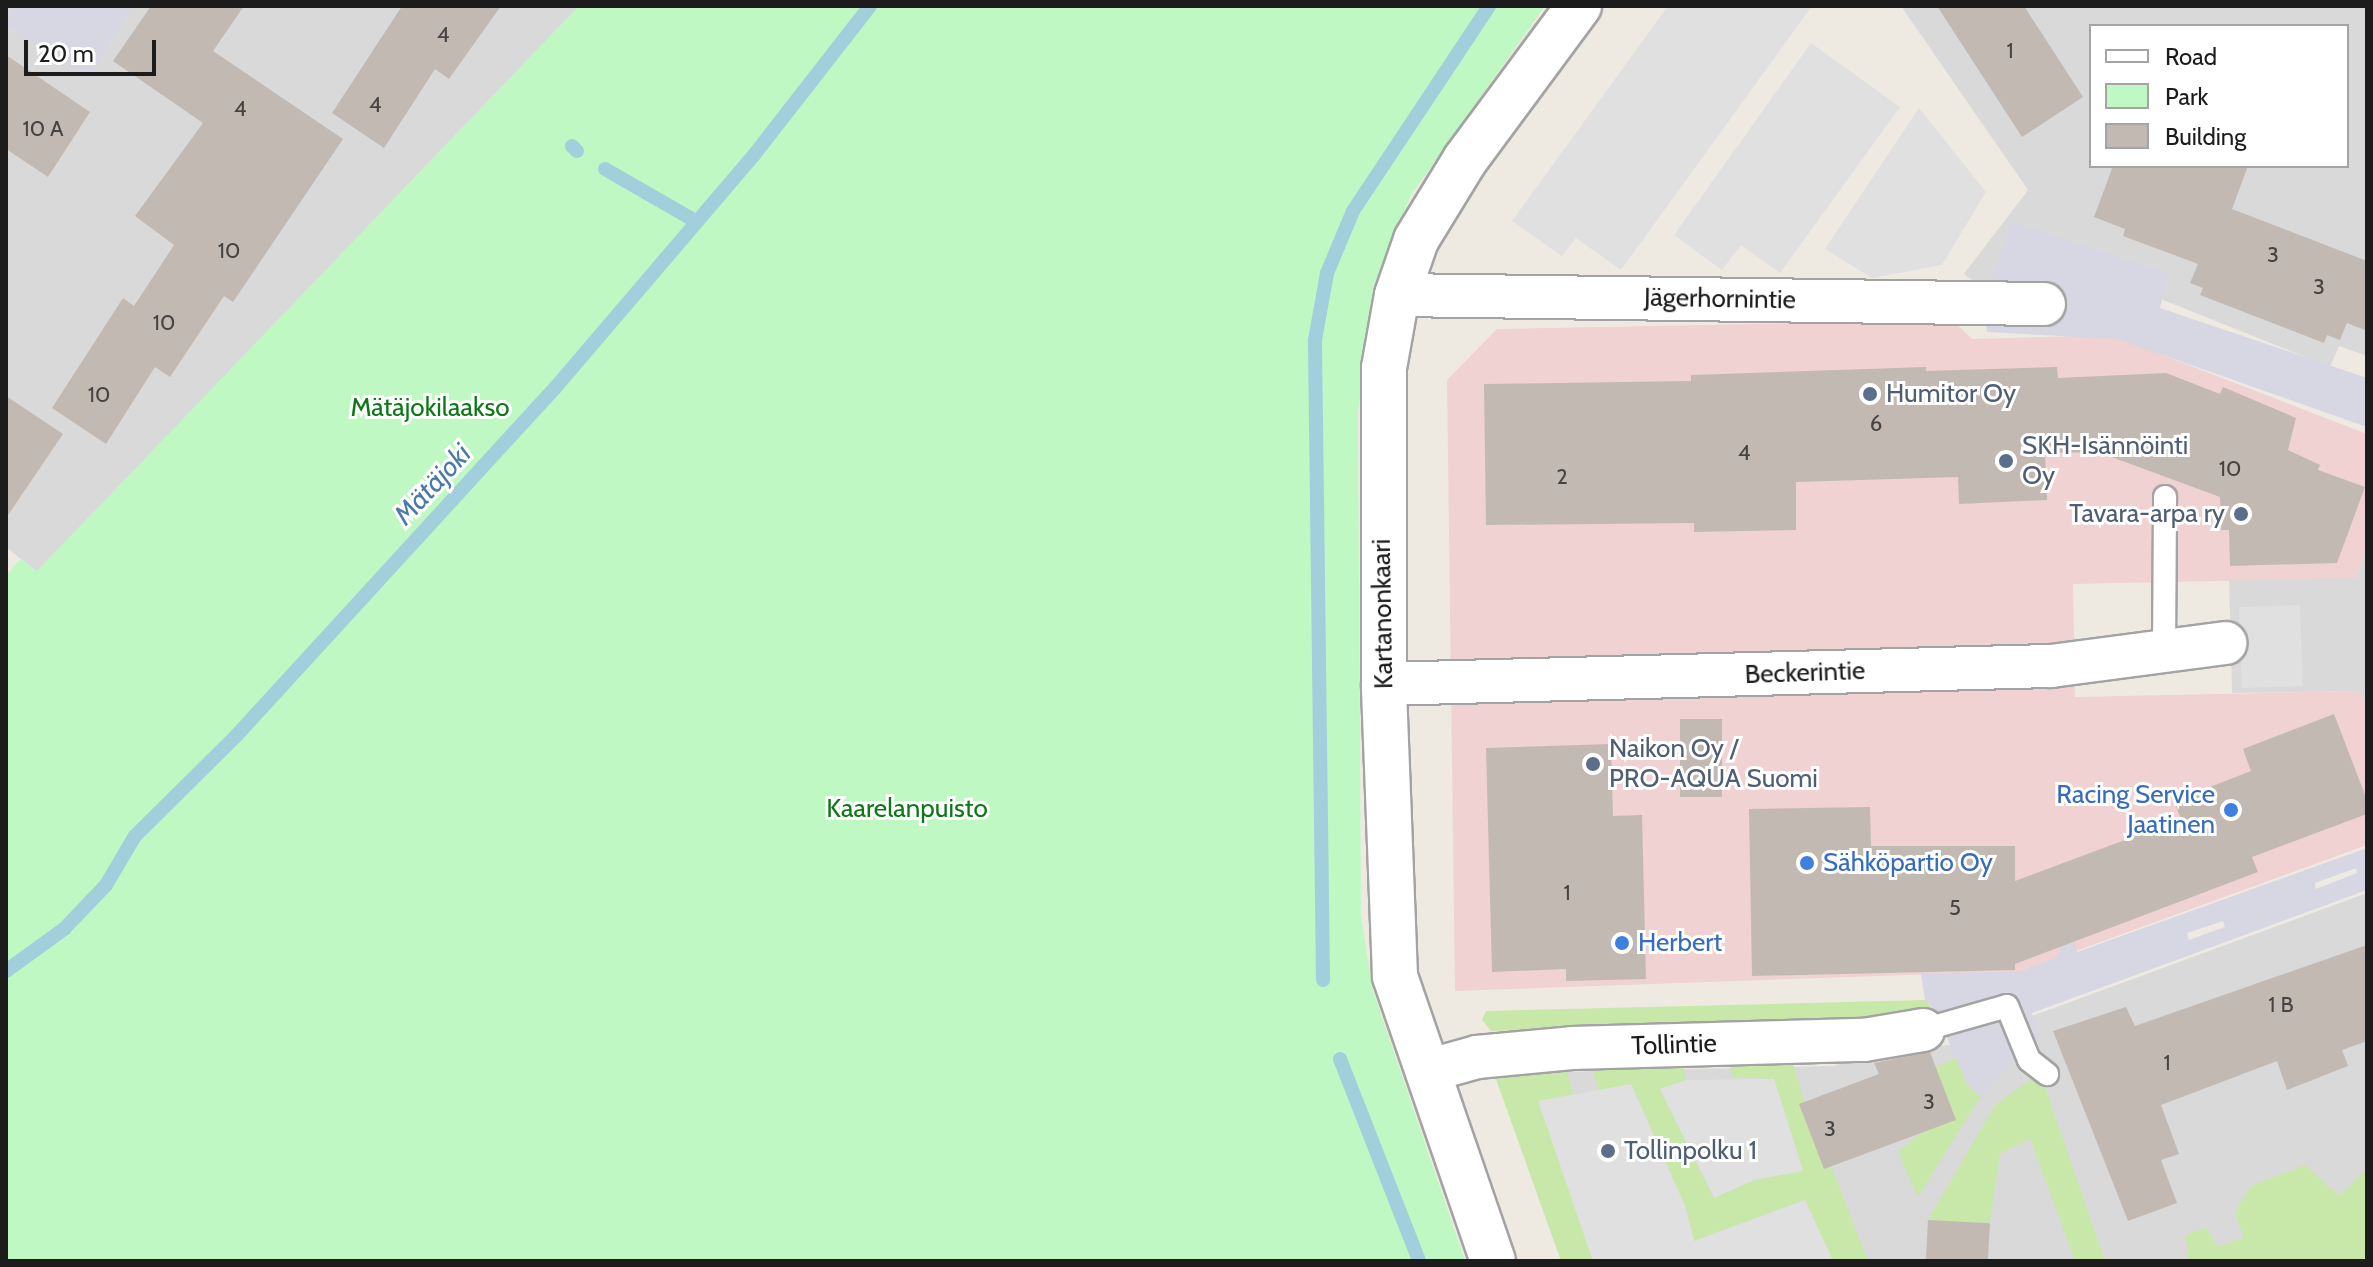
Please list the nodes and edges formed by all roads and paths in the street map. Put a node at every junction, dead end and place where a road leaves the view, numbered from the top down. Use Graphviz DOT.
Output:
graph roads {
  1 [pos="1579,6"];
  2 [pos="1397,295"];
  3 [pos="2044,304"];
  4 [pos="2165,497"];
  5 [pos="2225,643"];
  6 [pos="2164,651"];
  7 [pos="1384,684"];
  8 [pos="1923,1030"];
  9 [pos="1427,1071"];
  10 [pos="2047,1074"];
  11 [pos="1493,1261"];
  1 -- 2 [label="street, Kartanonkaari"];
  2 -- 3 [label="street, Jägerhornintie"];
  2 -- 7 [label="street, Kartanonkaari"];
  4 -- 6 [label="lane"];
  5 -- 6 [label="street, Beckerintie"];
  6 -- 7 [label="street, Beckerintie"];
  7 -- 9 [label="street, Kartanonkaari"];
  8 -- 9 [label="street, Tollintie"];
  8 -- 10 [label="lane"];
  9 -- 11 [label="street, Kartanonkaari"];
}
